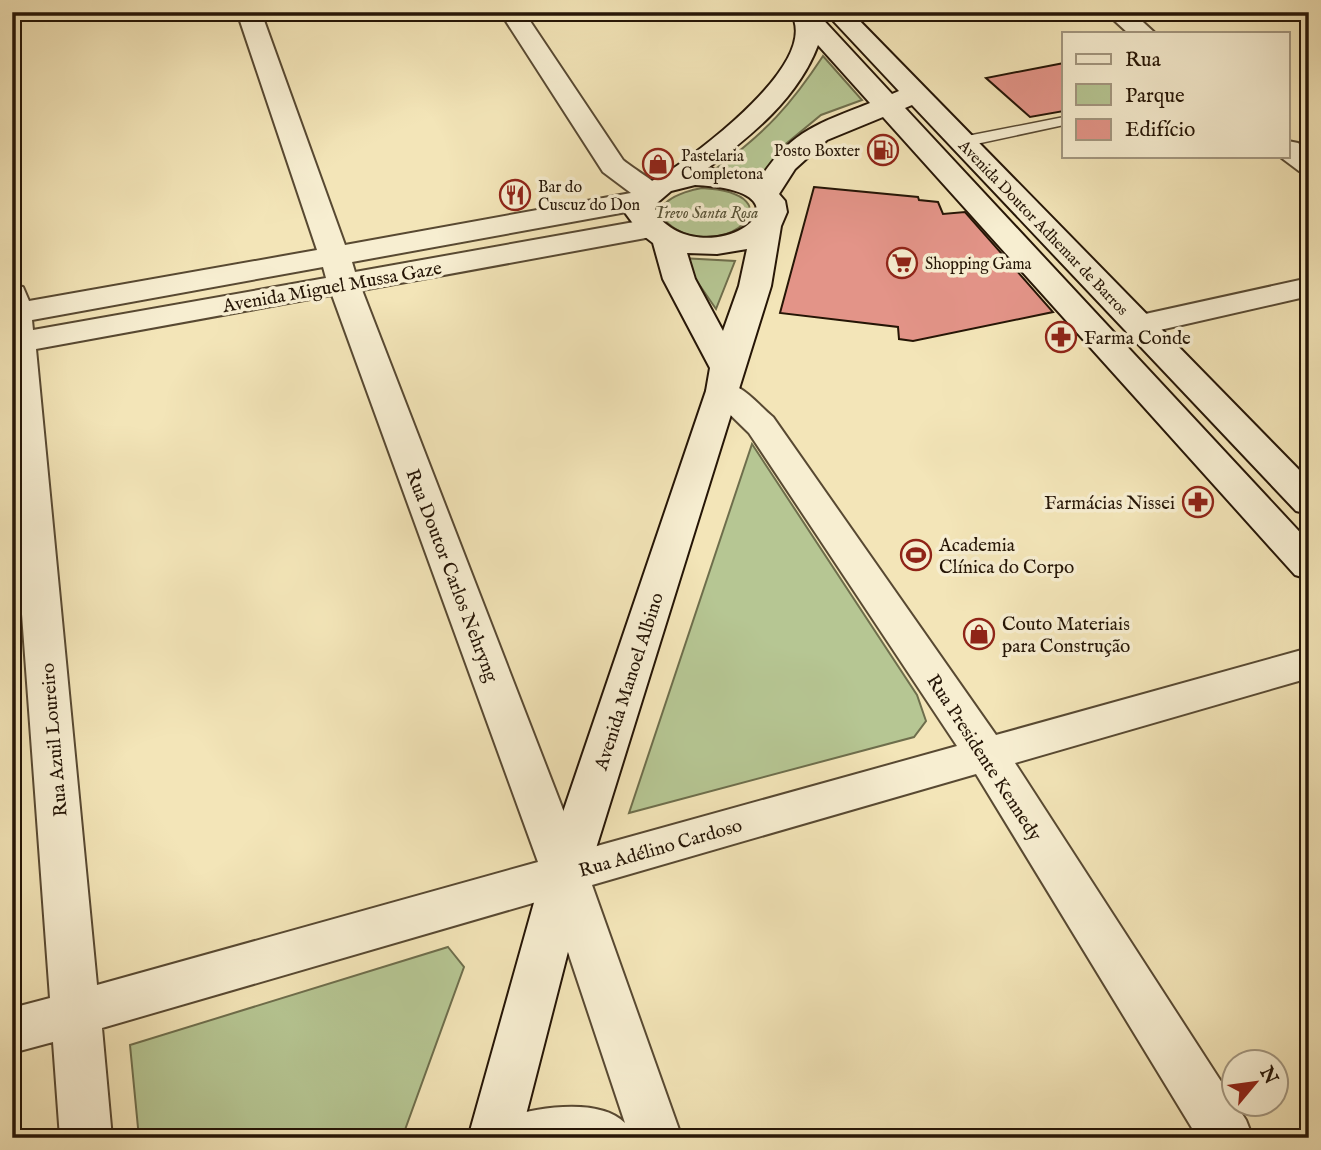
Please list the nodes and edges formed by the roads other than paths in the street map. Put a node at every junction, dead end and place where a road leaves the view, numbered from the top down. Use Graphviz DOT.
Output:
graph roads {
  1 [pos="249,12"];
  2 [pos="512,12"];
  3 [pos="837,12"];
  4 [pos="1117,12"];
  5 [pos="804,15"];
  6 [pos="1142,32"];
  7 [pos="903,99"];
  8 [pos="1062,121"];
  9 [pos="962,142"];
  10 [pos="1290,151"];
  11 [pos="1309,165"];
  12 [pos="764,195"];
  13 [pos="657,207"];
  14 [pos="766,227"];
  15 [pos="340,270"];
  16 [pos="1309,287"];
  17 [pos="14,322"];
  18 [pos="1138,325"];
  19 [pos="725,379"];
  20 [pos="1309,502"];
  21 [pos="1309,566"];
  22 [pos="1309,663"];
  23 [pos="986,754"];
  24 [pos="565,874"];
  25 [pos="77,1013"];
  26 [pos="12,1031"];
  27 [pos="86,1138"];
  28 [pos="494,1138"];
  29 [pos="517,1138"];
  30 [pos="605,1138"];
  31 [pos="656,1138"];
  32 [pos="1227,1138"];
  1 -- 15 [label="street, Rua Doutor Carlos Nehryng"];
  2 -- 13 [label="street"];
  3 -- 7 [label="street, Avenida Doutor Adhemar de Barros"];
  4 -- 6 [label="street"];
  5 -- 7 [label="street, Avenida Doutor Adhemar de Barros"];
  5 -- 13 [label="street, Avenida Miguel Mussa Gaze"];
  7 -- 9 [label="street, Avenida Doutor Adhemar de Barros"];
  7 -- 12 [label="street"];
  7 -- 21 [label="street, Avenida Doutor Adhemar de Barros"];
  8 -- 9 [label="lane"];
  9 -- 18 [label="street, Avenida Doutor Adhemar de Barros"];
  10 -- 11 [label="street"];
  12 -- 13 [label="street"];
  12 -- 14 [label="street, Avenida Manoel Albino"];
  13 -- 14 [label="street"];
  13 -- 15 [label="street, Avenida Miguel Mussa Gaze"];
  13 -- 19 [label="street, Rua Presidente Kennedy"];
  14 -- 19 [label="street, Avenida Manoel Albino"];
  15 -- 17 [label="street, Avenida Miguel Mussa Gaze"];
  15 -- 24 [label="street, Rua Doutor Carlos Nehryng"];
  16 -- 18 [label="street"];
  17 -- 25 [label="street, Rua Azuil Loureiro"];
  18 -- 20 [label="street, Avenida Doutor Adhemar de Barros"];
  19 -- 23 [label="street, Rua Presidente Kennedy"];
  19 -- 24 [label="street, Avenida Manoel Albino"];
  22 -- 23 [label="street, Rua Adélino Cardoso"];
  23 -- 24 [label="street, Rua Adélino Cardoso"];
  23 -- 32 [label="street, Rua Presidente Kennedy"];
  24 -- 25 [label="street, Rua Adélino Cardoso"];
  24 -- 28 [label="street, Avenida Manoel Albino"];
  24 -- 31 [label="street, Rua Doutor Carlos Nehryng"];
  25 -- 26 [label="street, Rua Adélino Cardoso"];
  25 -- 27 [label="street, Rua Azuil Loureiro"];
  29 -- 30 [label="street"];
}
